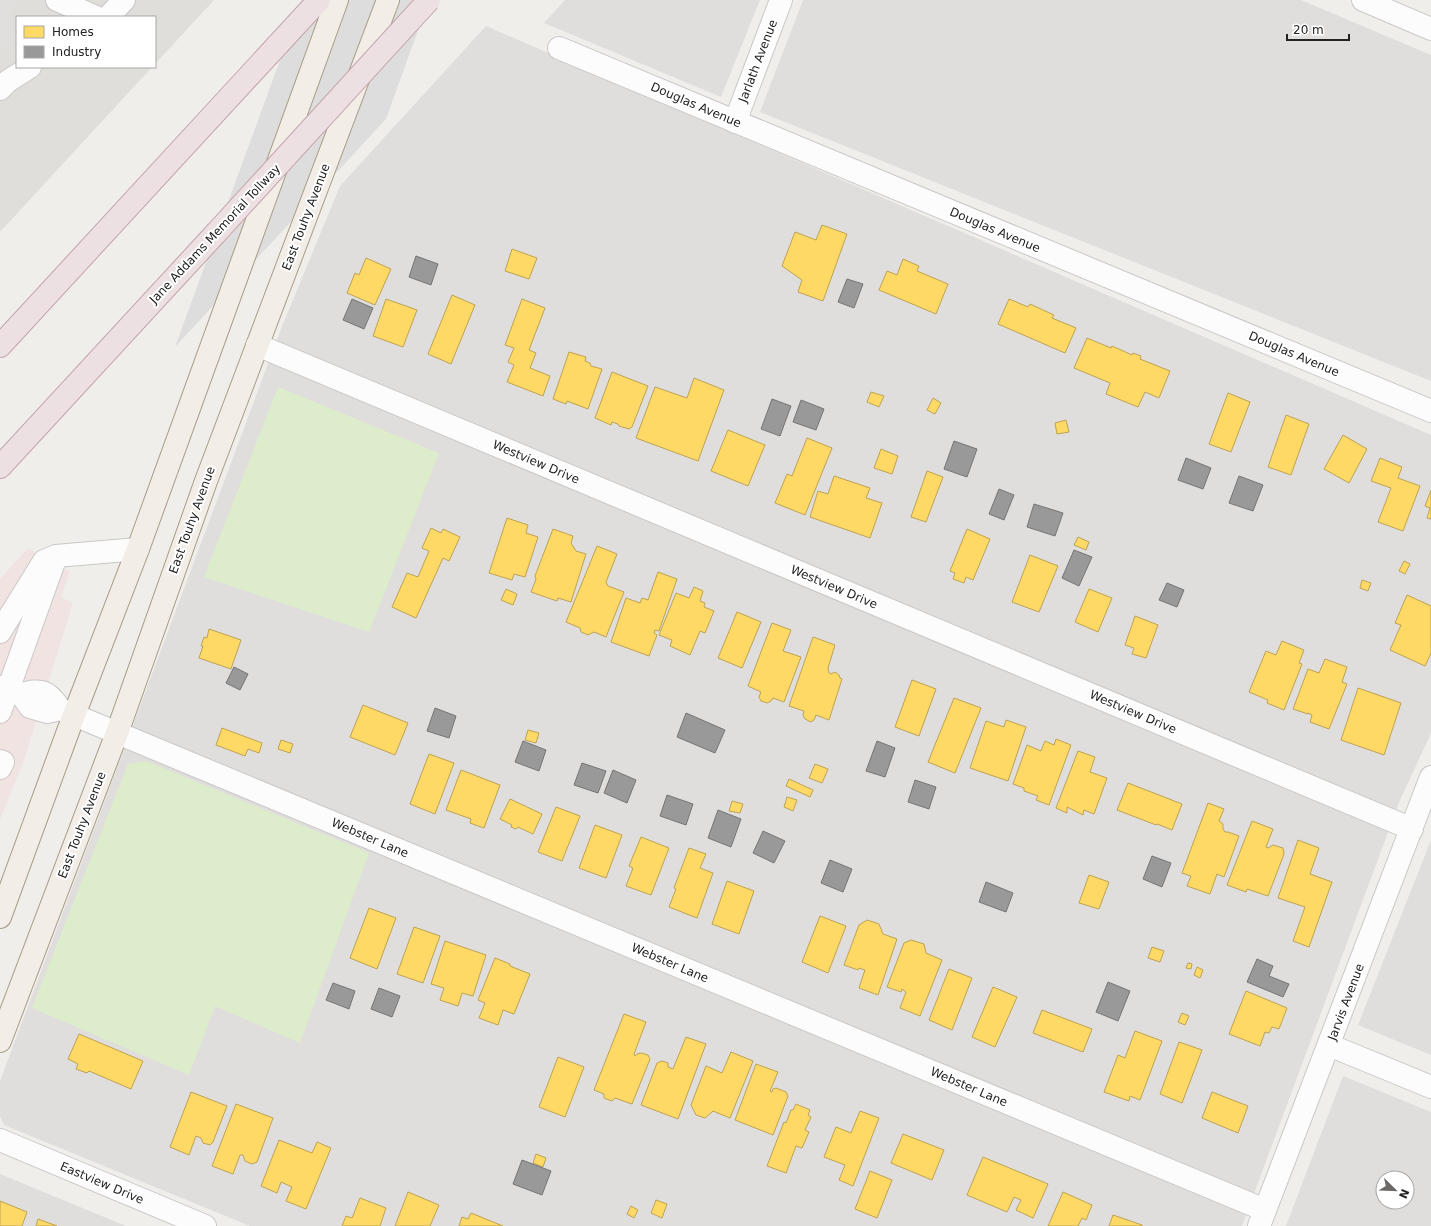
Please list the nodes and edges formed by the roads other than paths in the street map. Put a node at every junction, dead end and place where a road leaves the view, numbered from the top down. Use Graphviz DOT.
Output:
graph roads {
  1 [pos="56,0"];
  2 [pos="124,0"];
  3 [pos="319,0"];
  4 [pos="337,0"];
  5 [pos="388,0"];
  6 [pos="429,0"];
  7 [pos="781,0"];
  8 [pos="1363,0"];
  9 [pos="94,16"];
  10 [pos="109,16"];
  11 [pos="1431,29"];
  12 [pos="559,48"];
  13 [pos="28,68"];
  14 [pos="0,89"];
  15 [pos="735,122"];
  16 [pos="257,345"];
  17 [pos="0,346"];
  18 [pos="1431,411"];
  19 [pos="0,467"];
  20 [pos="138,549"];
  21 [pos="56,556"];
  22 [pos="0,632"];
  23 [pos="10,690"];
  24 [pos="0,712"];
  25 [pos="67,712"];
  26 [pos="117,733"];
  27 [pos="0,761"];
  28 [pos="0,768"];
  29 [pos="1431,777"];
  30 [pos="1412,829"];
  31 [pos="0,917"];
  32 [pos="0,1041"];
  33 [pos="1329,1045"];
  34 [pos="1431,1087"];
  35 [pos="0,1140"];
  36 [pos="1262,1218"];
  37 [pos="205,1226"];
  1 -- 9 [label="street"];
  2 -- 10 [label="street"];
  3 -- 17 [label="highway"];
  4 -- 20 [label="main road"];
  5 -- 16 [label="main road, East Touhy Avenue"];
  6 -- 19 [label="highway, Jane Addams Memorial Tollway, bridge"];
  7 -- 15 [label="street, Jarlath Avenue"];
  8 -- 11 [label="street"];
  12 -- 15 [label="street, Douglas Avenue"];
  13 -- 14 [label="street"];
  15 -- 18 [label="street, Douglas Avenue"];
  16 -- 26 [label="main road, East Touhy Avenue"];
  16 -- 30 [label="street, Westview Drive"];
  20 -- 21 [label="street"];
  20 -- 25 [label="main road"];
  21 -- 22 [label="street"];
  21 -- 23 [label="street"];
  23 -- 24 [label="street"];
  23 -- 25 [label="street"];
  25 -- 26 [label="street, Webster Lane"];
  25 -- 31 [label="main road"];
  26 -- 32 [label="main road, East Touhy Avenue"];
  26 -- 36 [label="street, Webster Lane"];
  27 -- 28 [label="street"];
  29 -- 30 [label="street, Jarvis Avenue"];
  30 -- 33 [label="street, Jarvis Avenue"];
  33 -- 34 [label="street"];
  33 -- 36 [label="street, Jarvis Avenue"];
  35 -- 37 [label="street, Eastview Drive"];
}
